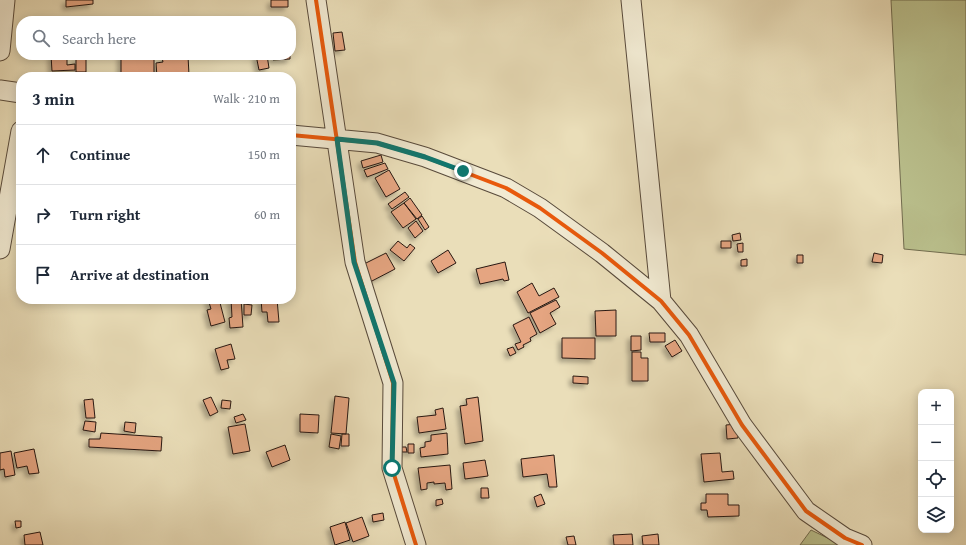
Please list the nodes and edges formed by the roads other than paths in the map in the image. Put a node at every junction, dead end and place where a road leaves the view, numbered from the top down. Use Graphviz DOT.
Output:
graph roads {
  1 [pos="5,0"];
  2 [pos="316,0"];
  3 [pos="631,0"];
  4 [pos="0,51"];
  5 [pos="0,90"];
  6 [pos="16,92"];
  7 [pos="296,135"];
  8 [pos="337,139"];
  9 [pos="16,159"];
  10 [pos="0,249"];
  11 [pos="661,301"];
  12 [pos="416,545"];
  13 [pos="862,545"];
  1 -- 4 [label="street"];
  2 -- 8 [label="street"];
  3 -- 11 [label="street"];
  5 -- 6 [label="street"];
  7 -- 8 [label="street"];
  8 -- 11 [label="street"];
  8 -- 12 [label="street"];
  9 -- 10 [label="street"];
  11 -- 13 [label="street"];
}
